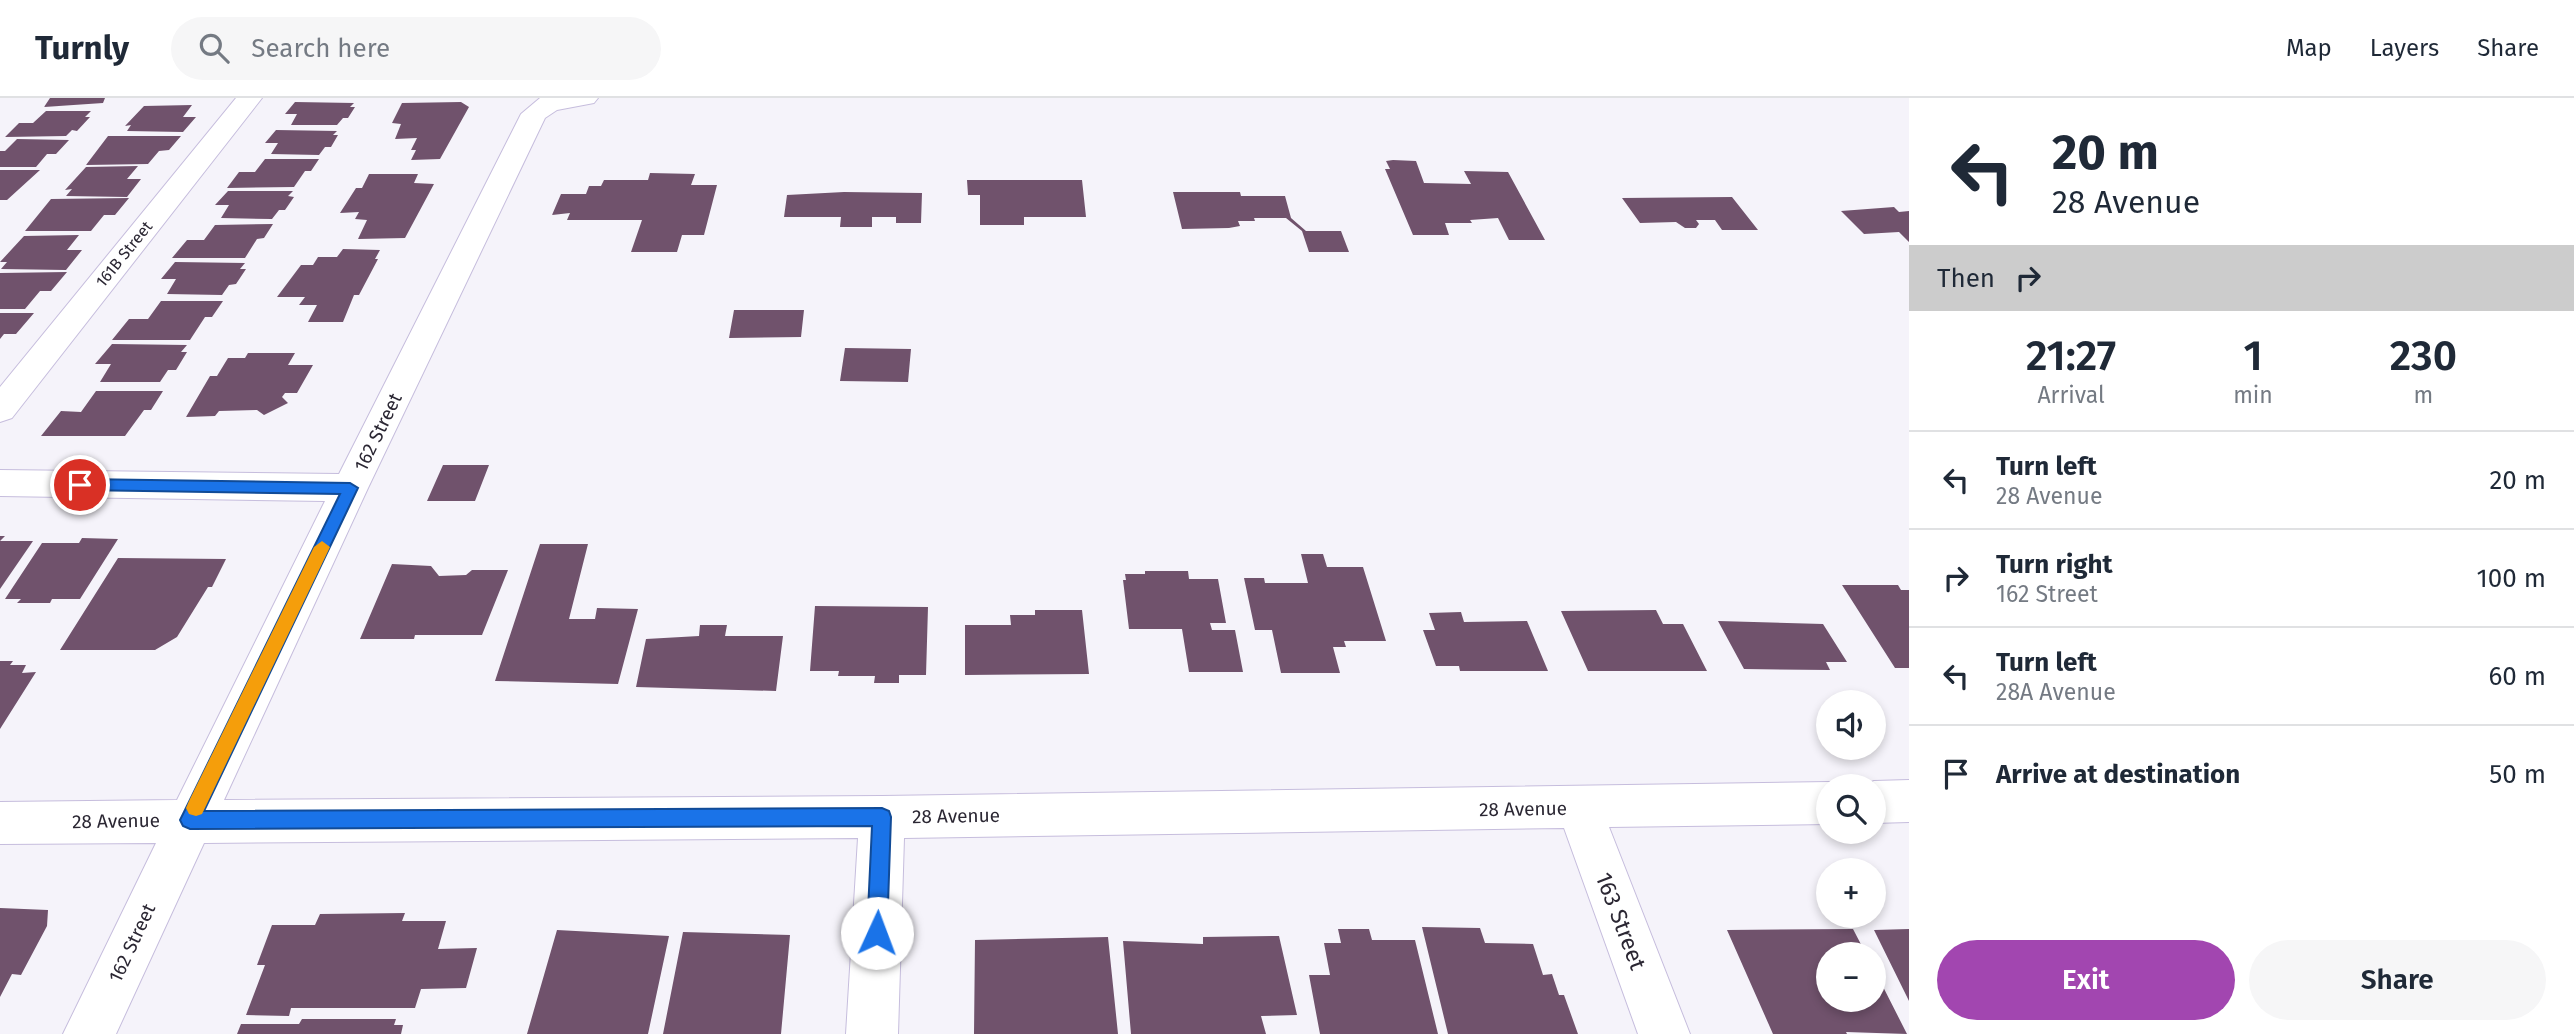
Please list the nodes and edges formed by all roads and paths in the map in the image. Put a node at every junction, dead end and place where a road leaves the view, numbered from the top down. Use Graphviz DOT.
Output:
graph roads {
  1 [pos="249,98"];
  2 [pos="568,100"];
  3 [pos="0,410"];
  4 [pos="0,484"];
  5 [pos="350,488"];
  6 [pos="1909,801"];
  7 [pos="1886,802"];
  8 [pos="1816,803"];
  9 [pos="1579,808"];
  10 [pos="882,817"];
  11 [pos="190,820"];
  12 [pos="0,823"];
  13 [pos="89,1034"];
  14 [pos="873,1034"];
  15 [pos="1664,1034"];
  1 -- 3 [label="street, 161B Street"];
  2 -- 5 [label="street, 162 Street"];
  4 -- 5 [label="street"];
  5 -- 11 [label="street, 162 Street"];
  6 -- 7 [label="street"];
  8 -- 9 [label="street, 28 Avenue"];
  9 -- 10 [label="street, 28 Avenue"];
  9 -- 15 [label="street, 163 Street"];
  10 -- 11 [label="street, 28 Avenue"];
  10 -- 14 [label="street"];
  11 -- 12 [label="street, 28 Avenue"];
  11 -- 13 [label="street, 162 Street"];
}
